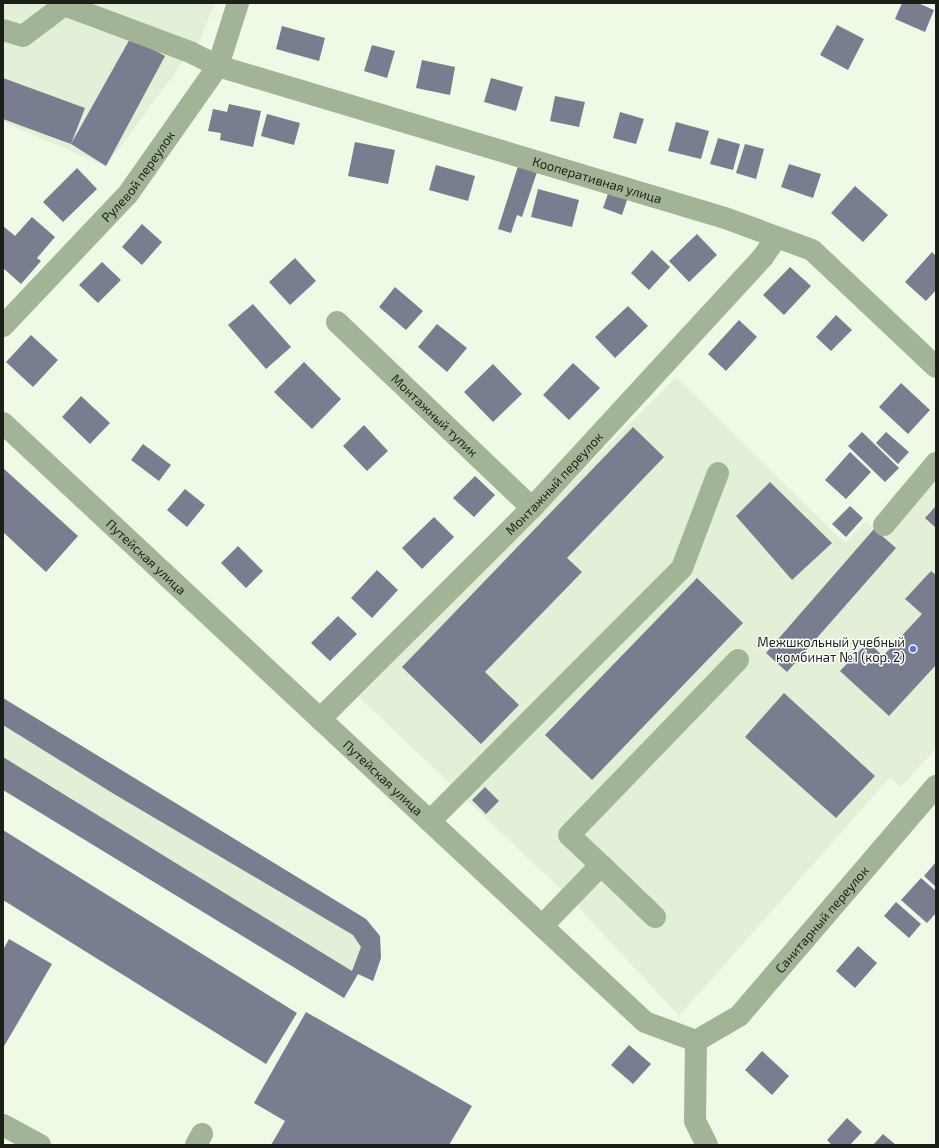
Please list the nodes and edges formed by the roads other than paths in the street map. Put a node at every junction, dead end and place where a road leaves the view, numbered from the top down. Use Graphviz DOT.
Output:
graph roads {
  1 [pos="238,3"];
  2 [pos="3,30"];
  3 [pos="218,66"];
  4 [pos="776,238"];
  5 [pos="337,322"];
  6 [pos="3,326"];
  7 [pos="936,366"];
  8 [pos="3,423"];
  9 [pos="936,463"];
  10 [pos="718,473"];
  11 [pos="532,508"];
  12 [pos="884,525"];
  13 [pos="738,660"];
  14 [pos="320,719"];
  15 [pos="936,786"];
  16 [pos="430,821"];
  17 [pos="601,865"];
  18 [pos="655,917"];
  19 [pos="542,926"];
  20 [pos="696,1041"];
  21 [pos="695,1121"];
  22 [pos="3,1125"];
  23 [pos="40,1145"];
  24 [pos="687,1145"];
  25 [pos="706,1145"];
  1 -- 3 [label="street, Рулевой переулок"];
  2 -- 3 [label="street, Кооперативная улица"];
  3 -- 4 [label="street, Кооперативная улица"];
  3 -- 6 [label="street, Рулевой переулок"];
  4 -- 7 [label="street, Кооперативная улица"];
  4 -- 11 [label="street, Монтажный переулок"];
  5 -- 11 [label="street, Монтажный тупик"];
  8 -- 14 [label="street, Путейская улица"];
  9 -- 12 [label="street"];
  10 -- 16 [label="street"];
  11 -- 14 [label="street, Монтажный переулок"];
  13 -- 17 [label="street"];
  14 -- 16 [label="street, Путейская улица"];
  15 -- 20 [label="street, Санитарный переулок"];
  16 -- 19 [label="street, Путейская улица"];
  17 -- 18 [label="street"];
  17 -- 19 [label="street"];
  19 -- 20 [label="street, Путейская улица"];
  20 -- 21 [label="street"];
  21 -- 24 [label="street"];
  21 -- 25 [label="street"];
  22 -- 23 [label="street"];
}
